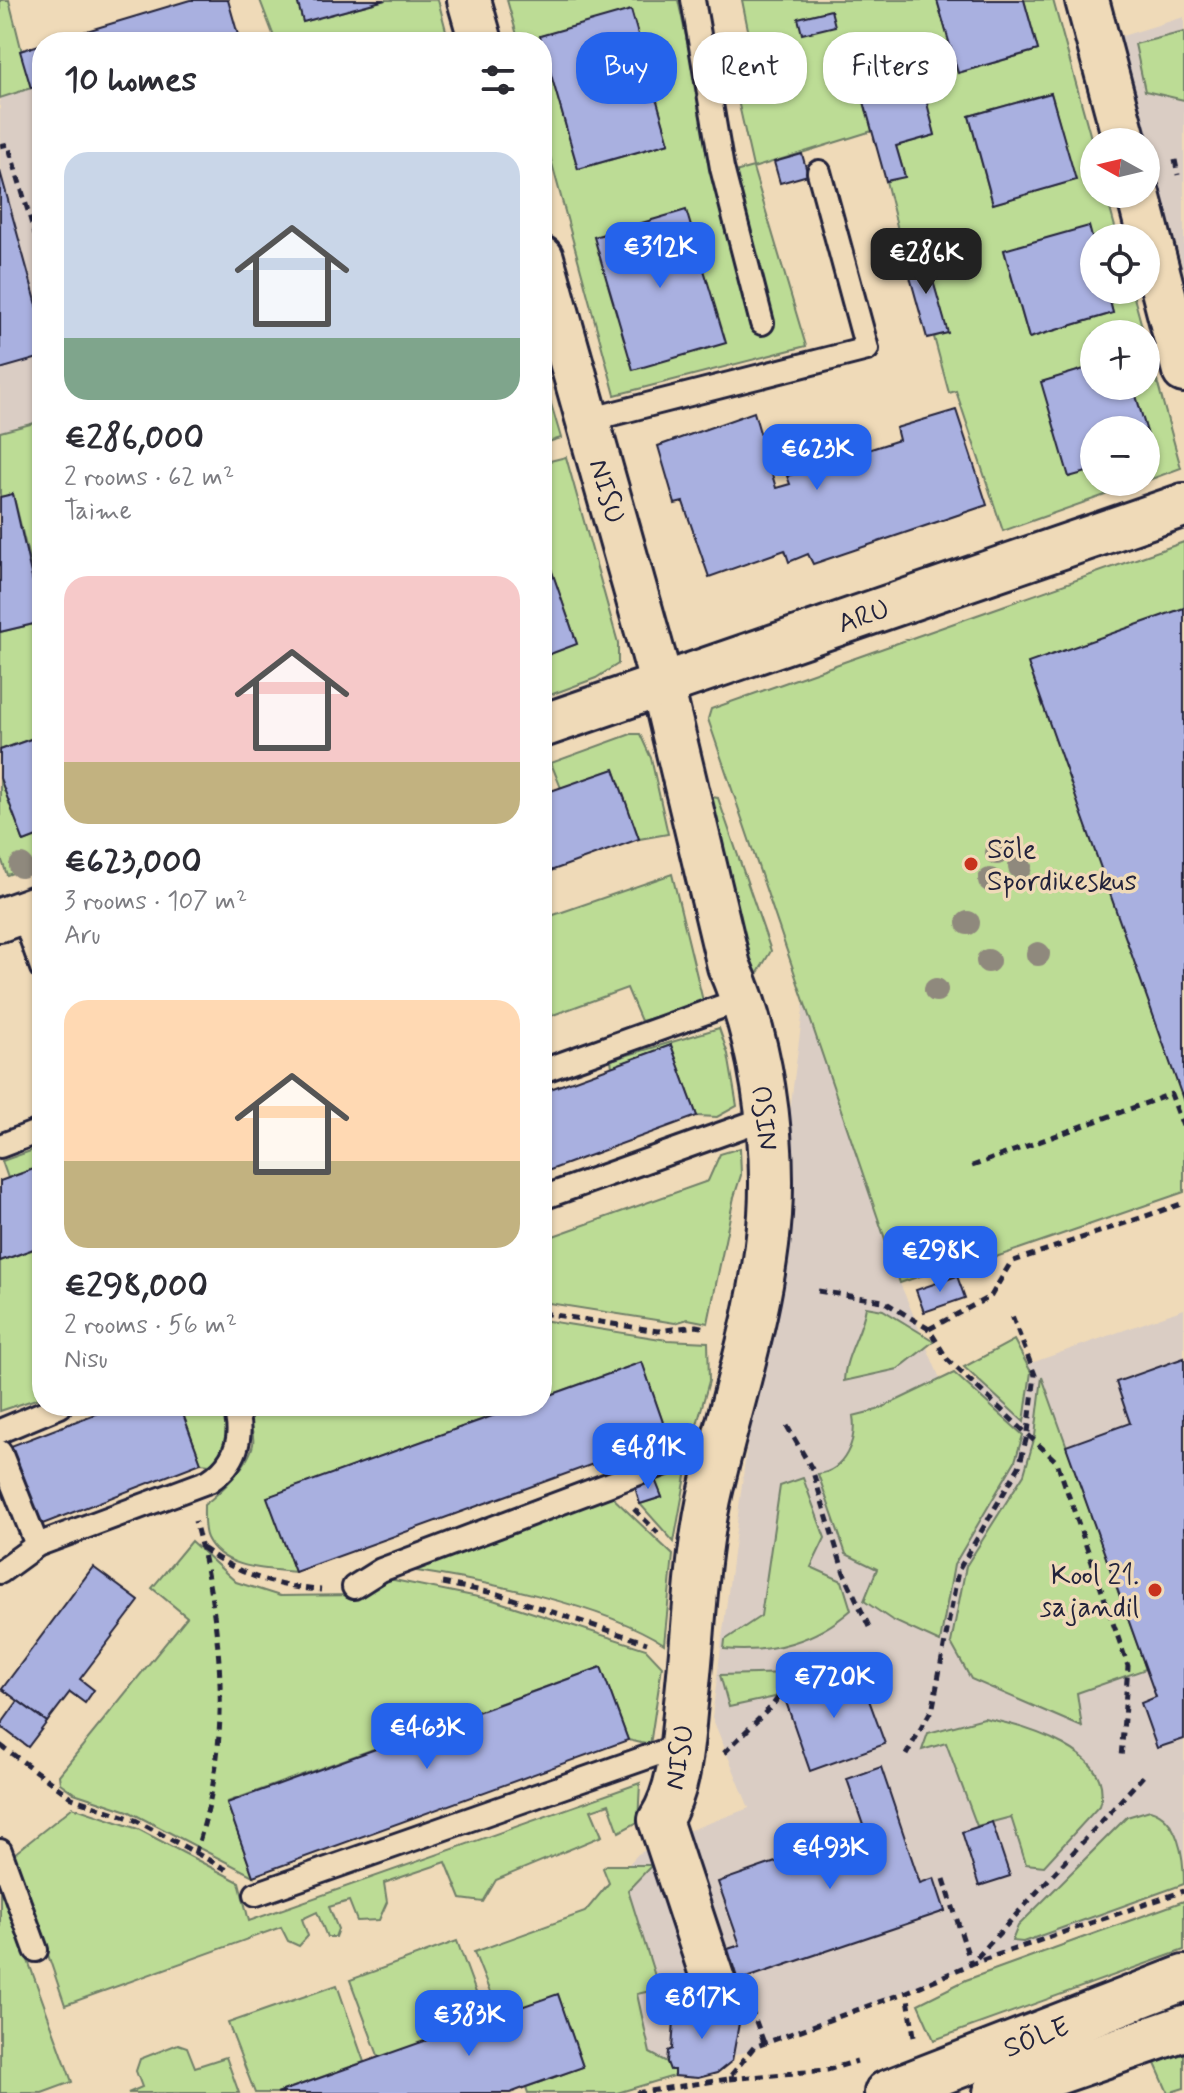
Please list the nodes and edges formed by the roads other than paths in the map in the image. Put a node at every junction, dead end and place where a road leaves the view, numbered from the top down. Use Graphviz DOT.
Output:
graph roads {
  1 [pos="469,0"];
  2 [pos="693,0"];
  3 [pos="1087,0"];
  4 [pos="478,32"];
  5 [pos="1121,128"];
  6 [pos="819,172"];
  7 [pos="1142,208"];
  8 [pos="552,293"];
  9 [pos="762,323"];
  10 [pos="1184,371"];
  11 [pos="588,420"];
  12 [pos="1184,505"];
  13 [pos="662,685"];
  14 [pos="552,723"];
  15 [pos="21,912"];
  16 [pos="32,941"];
  17 [pos="743,999"];
  18 [pos="552,1067"];
  19 [pos="766,1118"];
  20 [pos="32,1134"];
  21 [pos="0,1146"];
  22 [pos="552,1194"];
  23 [pos="36,1416"];
  24 [pos="237,1416"];
  25 [pos="0,1431"];
  26 [pos="722,1442"];
  27 [pos="0,1452"];
  28 [pos="37,1545"];
  29 [pos="0,1572"];
  30 [pos="354,1587"];
  31 [pos="682,1745"];
  32 [pos="0,1851"];
  33 [pos="256,1894"];
  34 [pos="36,1950"];
  35 [pos="1184,1978"];
  36 [pos="715,1986"];
  37 [pos="1184,2028"];
  38 [pos="879,2075"];
  39 [pos="996,2093"];
  1 -- 4 [label="street"];
  2 -- 9 [label="lane"];
  3 -- 5 [label="street"];
  6 -- 11 [label="lane"];
  7 -- 10 [label="street"];
  8 -- 11 [label="street, NISU"];
  11 -- 13 [label="street, NISU"];
  12 -- 13 [label="street, ARU"];
  13 -- 14 [label="street, ARU"];
  13 -- 17 [label="street, NISU"];
  15 -- 16 [label="lane"];
  17 -- 18 [label="lane"];
  17 -- 19 [label="street, NISU"];
  19 -- 22 [label="lane"];
  19 -- 26 [label="street, NISU"];
  20 -- 21 [label="lane"];
  23 -- 25 [label="lane"];
  24 -- 28 [label="lane"];
  26 -- 30 [label="lane"];
  26 -- 31 [label="street, NISU"];
  27 -- 28 [label="lane"];
  28 -- 29 [label="lane"];
  31 -- 33 [label="lane"];
  31 -- 36 [label="street, NISU"];
  32 -- 34 [label="lane"];
  35 -- 38 [label="main road, SÕLE"];
  37 -- 39 [label="main road, SÕLE"];
}
